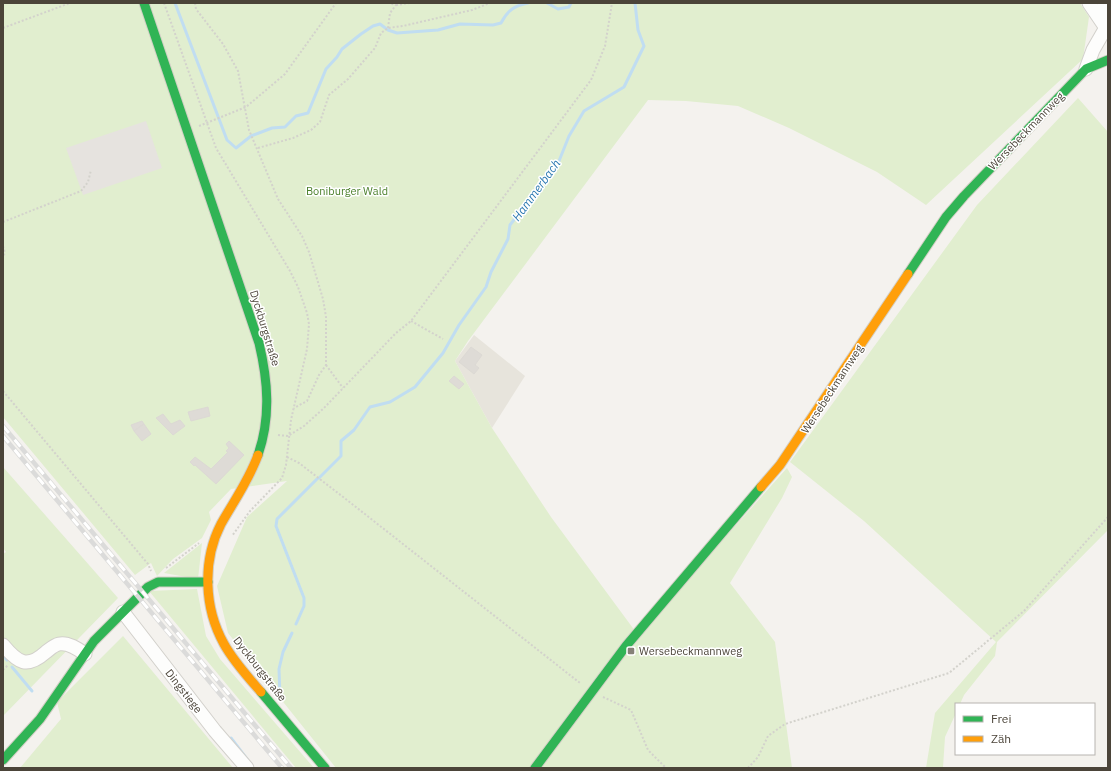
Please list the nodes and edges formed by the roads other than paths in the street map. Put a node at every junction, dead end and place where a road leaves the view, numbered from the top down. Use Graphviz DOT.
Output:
graph roads {
  1 [pos="144,3"];
  2 [pos="1089,3"];
  3 [pos="1104,3"];
  4 [pos="1108,12"];
  5 [pos="1107,26"];
  6 [pos="1108,60"];
  7 [pos="1086,69"];
  8 [pos="208,582"];
  9 [pos="123,612"];
  10 [pos="3,646"];
  11 [pos="85,654"];
  12 [pos="3,760"];
  13 [pos="246,768"];
  14 [pos="325,768"];
  15 [pos="535,768"];
  1 -- 8 [label="street, Dyckburgstraße"];
  2 -- 5 [label="street, Wersebeckmannweg"];
  3 -- 4 [label="street"];
  5 -- 7 [label="street, Wersebeckmannweg"];
  6 -- 7 [label="street, Wersebeckmannweg"];
  7 -- 15 [label="street, Wersebeckmannweg"];
  8 -- 9 [label="street"];
  8 -- 14 [label="street, Dyckburgstraße"];
  9 -- 11 [label="street"];
  9 -- 13 [label="street, Dingstiege"];
  10 -- 11 [label="street"];
  11 -- 12 [label="street"];
}
